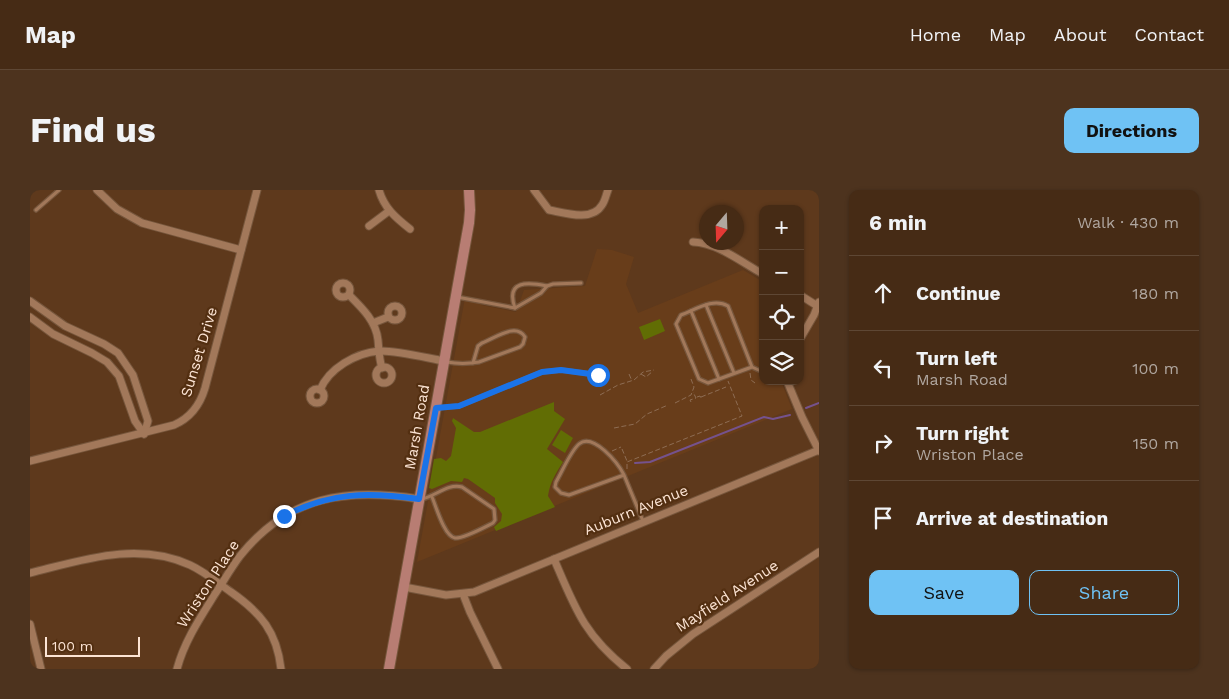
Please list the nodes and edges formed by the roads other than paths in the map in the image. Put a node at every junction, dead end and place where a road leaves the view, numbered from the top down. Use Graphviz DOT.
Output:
graph roads {
  1 [pos="59,190"];
  2 [pos="97,190"];
  3 [pos="257,190"];
  4 [pos="379,190"];
  5 [pos="469,190"];
  6 [pos="534,190"];
  7 [pos="608,190"];
  8 [pos="36,210"];
  9 [pos="389,211"];
  10 [pos="369,226"];
  11 [pos="410,229"];
  12 [pos="693,242"];
  13 [pos="241,250"];
  14 [pos="759,272"];
  15 [pos="581,283"];
  16 [pos="547,286"];
  17 [pos="348,295"];
  18 [pos="456,296"];
  19 [pos="804,297"];
  20 [pos="30,301"];
  21 [pos="706,305"];
  22 [pos="819,305"];
  23 [pos="514,308"];
  24 [pos="691,311"];
  25 [pos="388,316"];
  26 [pos="30,317"];
  27 [pos="373,323"];
  28 [pos="804,333"];
  29 [pos="379,351"];
  30 [pos="444,361"];
  31 [pos="473,363"];
  32 [pos="752,367"];
  33 [pos="382,368"];
  34 [pos="759,370"];
  35 [pos="734,373"];
  36 [pos="598,375"];
  37 [pos="719,379"];
  38 [pos="789,385"];
  39 [pos="320,390"];
  40 [pos="436,408"];
  41 [pos="144,434"];
  42 [pos="819,450"];
  43 [pos="30,461"];
  44 [pos="625,475"];
  45 [pos="432,497"];
  46 [pos="419,499"];
  47 [pos="643,522"];
  48 [pos="819,552"];
  49 [pos="554,559"];
  50 [pos="30,573"];
  51 [pos="221,585"];
  52 [pos="404,587"];
  53 [pos="463,594"];
  54 [pos="30,624"];
  55 [pos="41,669"];
  56 [pos="177,669"];
  57 [pos="281,669"];
  58 [pos="389,669"];
  59 [pos="498,669"];
  60 [pos="627,669"];
  61 [pos="654,669"];
  1 -- 8 [label="lane"];
  2 -- 13 [label="street"];
  3 -- 13 [label="street, Sunset Drive"];
  4 -- 9 [label="street"];
  5 -- 18 [label="street, Marsh Road"];
  6 -- 7 [label="street"];
  9 -- 10 [label="street"];
  9 -- 11 [label="street"];
  12 -- 14 [label="street"];
  13 -- 41 [label="street, Sunset Drive"];
  15 -- 16 [label="lane"];
  16 -- 23 [label="lane"];
  16 -- 23 [label="lane"];
  17 -- 27 [label="street"];
  18 -- 23 [label="lane"];
  18 -- 30 [label="street, Marsh Road"];
  19 -- 22 [label="street"];
  20 -- 41 [label="street"];
  21 -- 24 [label="lane"];
  21 -- 32 [label="lane"];
  21 -- 35 [label="lane"];
  22 -- 28 [label="street"];
  24 -- 37 [label="lane"];
  24 -- 37 [label="lane"];
  25 -- 27 [label="street"];
  26 -- 41 [label="street"];
  27 -- 29 [label="street"];
  29 -- 30 [label="street"];
  29 -- 33 [label="street"];
  29 -- 39 [label="street"];
  30 -- 31 [label="lane"];
  30 -- 40 [label="street, Marsh Road"];
  31 -- 31 [label="lane"];
  32 -- 34 [label="lane"];
  32 -- 35 [label="lane"];
  35 -- 37 [label="lane"];
  36 -- 40 [label="lane"];
  38 -- 42 [label="street"];
  40 -- 46 [label="street, Marsh Road"];
  41 -- 43 [label="street, Sunset Drive"];
  42 -- 47 [label="street, Auburn Avenue"];
  44 -- 44 [label="lane"];
  44 -- 47 [label="lane"];
  45 -- 45 [label="lane"];
  45 -- 46 [label="lane"];
  46 -- 51 [label="street, Wriston Place"];
  46 -- 52 [label="street, Marsh Road"];
  47 -- 49 [label="street, Auburn Avenue"];
  48 -- 61 [label="street, Mayfield Avenue"];
  49 -- 53 [label="street, Auburn Avenue"];
  49 -- 60 [label="street"];
  50 -- 51 [label="street"];
  51 -- 56 [label="street, Wriston Place"];
  51 -- 57 [label="street"];
  52 -- 53 [label="street, Auburn Avenue"];
  52 -- 58 [label="street, Marsh Road"];
  53 -- 59 [label="street"];
  54 -- 55 [label="street"];
}
